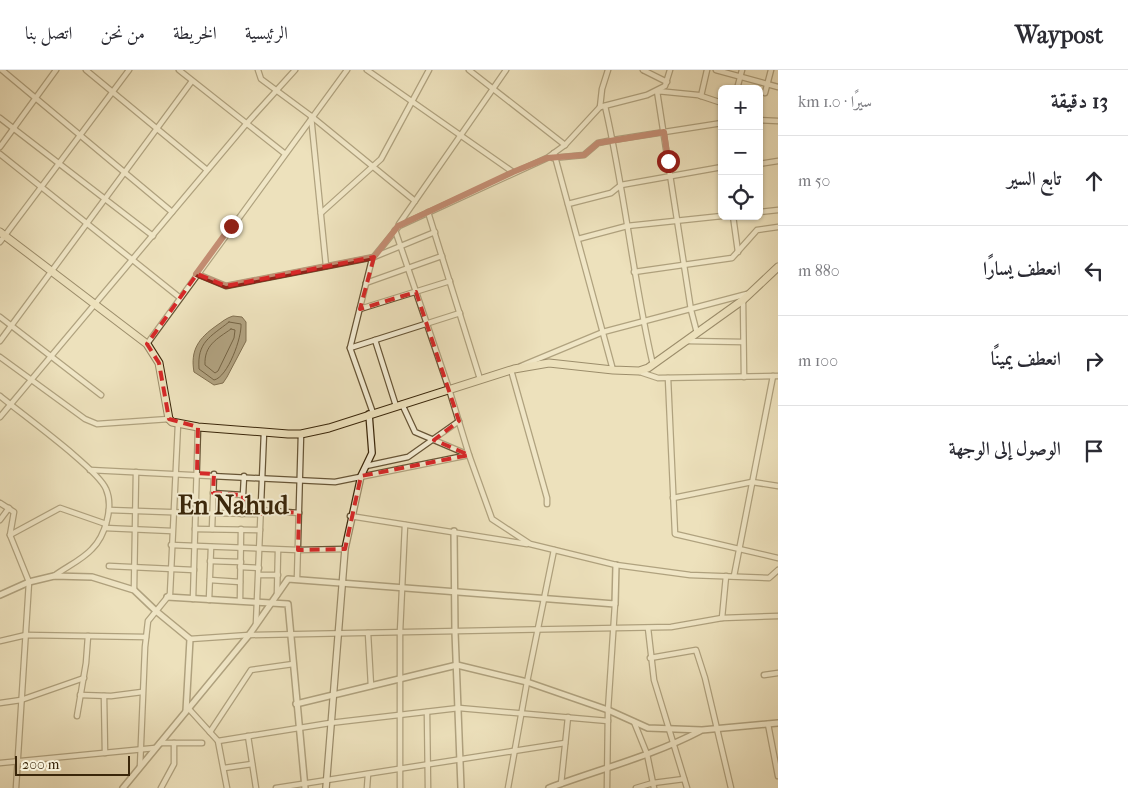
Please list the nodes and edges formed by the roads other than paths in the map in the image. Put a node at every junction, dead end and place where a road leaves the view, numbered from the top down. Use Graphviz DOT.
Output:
graph roads {
  1 [pos="2,70"];
  2 [pos="56,70"];
  3 [pos="86,70"];
  4 [pos="129,70"];
  5 [pos="179,70"];
  6 [pos="258,70"];
  7 [pos="294,70"];
  8 [pos="347,70"];
  9 [pos="367,70"];
  10 [pos="429,70"];
  11 [pos="470,70"];
  12 [pos="506,70"];
  13 [pos="608,70"];
  14 [pos="643,70"];
  15 [pos="670,70"];
  16 [pos="707,70"];
  17 [pos="716,70"];
  18 [pos="742,70"];
  19 [pos="771,70"];
  20 [pos="740,77"];
  21 [pos="192,81"];
  22 [pos="667,82"];
  23 [pos="767,84"];
  24 [pos="739,85"];
  25 [pos="778,87"];
  26 [pos="493,88"];
  27 [pos="657,90"];
  28 [pos="278,91"];
  29 [pos="112,92"];
  30 [pos="765,92"];
  31 [pos="701,96"];
  32 [pos="35,98"];
  33 [pos="411,102"];
  34 [pos="718,102"];
  35 [pos="603,107"];
  36 [pos="311,116"];
  37 [pos="0,118"];
  38 [pos="763,120"];
  39 [pos="778,120"];
  40 [pos="246,123"];
  41 [pos="718,124"];
  42 [pos="13,128"];
  43 [pos="157,128"];
  44 [pos="664,132"];
  45 [pos="79,136"];
  46 [pos="459,136"];
  47 [pos="613,140"];
  48 [pos="565,145"];
  49 [pos="0,147"];
  50 [pos="284,153"];
  51 [pos="0,154"];
  52 [pos="555,155"];
  53 [pos="778,161"];
  54 [pos="60,163"];
  55 [pos="763,163"];
  56 [pos="373,166"];
  57 [pos="718,168"];
  58 [pos="207,170"];
  59 [pos="125,172"];
  60 [pos="513,172"];
  61 [pos="670,176"];
  62 [pos="621,185"];
  63 [pos="41,188"];
  64 [pos="105,198"];
  65 [pos="415,201"];
  66 [pos="568,204"];
  67 [pos="778,210"];
  68 [pos="172,212"];
  69 [pos="428,212"];
  70 [pos="763,212"];
  71 [pos="321,213"];
  72 [pos="718,216"];
  73 [pos="678,220"];
  74 [pos="734,220"];
  75 [pos="87,223"];
  76 [pos="398,226"];
  77 [pos="627,226"];
  78 [pos="778,227"];
  79 [pos="395,230"];
  80 [pos="434,232"];
  81 [pos="153,236"];
  82 [pos="2,237"];
  83 [pos="578,239"];
  84 [pos="400,246"];
  85 [pos="738,252"];
  86 [pos="442,256"];
  87 [pos="374,257"];
  88 [pos="133,261"];
  89 [pos="684,265"];
  90 [pos="326,266"];
  91 [pos="778,267"];
  92 [pos="408,268"];
  93 [pos="52,272"];
  94 [pos="634,272"];
  95 [pos="196,274"];
  96 [pos="450,281"];
  97 [pos="366,283"];
  98 [pos="416,292"];
  99 [pos="751,293"];
  100 [pos="179,297"];
  101 [pos="743,300"];
  102 [pos="94,305"];
  103 [pos="360,309"];
  104 [pos="691,310"];
  105 [pos="460,313"];
  106 [pos="0,317"];
  107 [pos="642,321"];
  108 [pos="427,324"];
  109 [pos="11,326"];
  110 [pos="603,332"];
  111 [pos="697,334"];
  112 [pos="0,340"];
  113 [pos="375,340"];
  114 [pos="685,341"];
  115 [pos="743,342"];
  116 [pos="147,344"];
  117 [pos="350,348"];
  118 [pos="0,357"];
  119 [pos="50,357"];
  120 [pos="653,365"];
  121 [pos="512,369"];
  122 [pos="613,370"];
  123 [pos="639,371"];
  124 [pos="776,376"];
  125 [pos="744,377"];
  126 [pos="668,378"];
  127 [pos="480,379"];
  128 [pos="31,380"];
  129 [pos="449,389"];
  130 [pos="0,396"];
  131 [pos="101,396"];
  132 [pos="10,404"];
  133 [pos="399,405"];
  134 [pos="371,414"];
  135 [pos="0,417"];
  136 [pos="169,420"];
  137 [pos="459,421"];
  138 [pos="178,424"];
  139 [pos="198,427"];
  140 [pos="264,432"];
  141 [pos="301,434"];
  142 [pos="434,440"];
  143 [pos="469,455"];
  144 [pos="366,466"];
  145 [pos="90,470"];
  146 [pos="136,472"];
  147 [pos="197,473"];
  148 [pos="214,474"];
  149 [pos="175,475"];
  150 [pos="244,476"];
  151 [pos="361,476"];
  152 [pos="262,477"];
  153 [pos="300,479"];
  154 [pos="752,482"];
  155 [pos="778,486"];
  156 [pos="213,493"];
  157 [pos="243,494"];
  158 [pos="673,498"];
  159 [pos="0,503"];
  160 [pos="547,504"];
  161 [pos="8,508"];
  162 [pos="109,510"];
  163 [pos="136,512"];
  164 [pos="195,512"];
  165 [pos="261,512"];
  166 [pos="299,512"];
  167 [pos="173,513"];
  168 [pos="212,513"];
  169 [pos="242,514"];
  170 [pos="350,516"];
  171 [pos="0,520"];
  172 [pos="404,525"];
  173 [pos="105,526"];
  174 [pos="195,528"];
  175 [pos="212,529"];
  176 [pos="241,529"];
  177 [pos="134,530"];
  178 [pos="260,530"];
  179 [pos="172,531"];
  180 [pos="454,531"];
  181 [pos="10,535"];
  182 [pos="530,544"];
  183 [pos="171,545"];
  184 [pos="195,546"];
  185 [pos="211,546"];
  186 [pos="241,548"];
  187 [pos="740,548"];
  188 [pos="260,549"];
  189 [pos="345,549"];
  190 [pos="278,550"];
  191 [pos="298,550"];
  192 [pos="554,550"];
  193 [pos="778,558"];
  194 [pos="210,561"];
  195 [pos="240,565"];
  196 [pos="616,565"];
  197 [pos="109,566"];
  198 [pos="133,567"];
  199 [pos="259,568"];
  200 [pos="171,570"];
  201 [pos="194,570"];
  202 [pos="778,570"];
  203 [pos="259,575"];
  204 [pos="278,575"];
  205 [pos="54,576"];
  206 [pos="726,576"];
  207 [pos="734,576"];
  208 [pos="297,579"];
  209 [pos="210,580"];
  210 [pos="29,582"];
  211 [pos="240,582"];
  212 [pos="342,583"];
  213 [pos="402,588"];
  214 [pos="134,590"];
  215 [pos="455,592"];
  216 [pos="0,595"];
  217 [pos="277,595"];
  218 [pos="167,597"];
  219 [pos="192,599"];
  220 [pos="209,600"];
  221 [pos="544,600"];
  222 [pos="240,601"];
  223 [pos="258,602"];
  224 [pos="272,602"];
  225 [pos="615,604"];
  226 [pos="156,611"];
  227 [pos="778,616"];
  228 [pos="722,618"];
  229 [pos="256,624"];
  230 [pos="614,628"];
  231 [pos="648,628"];
  232 [pos="538,629"];
  233 [pos="400,632"];
  234 [pos="455,632"];
  235 [pos="338,633"];
  236 [pos="368,633"];
  237 [pos="249,634"];
  238 [pos="290,634"];
  239 [pos="26,635"];
  240 [pos="88,636"];
  241 [pos="146,637"];
  242 [pos="190,639"];
  243 [pos="0,641"];
  244 [pos="650,658"];
  245 [pos="293,664"];
  246 [pos="456,665"];
  247 [pos="778,673"];
  248 [pos="764,675"];
  249 [pos="84,678"];
  250 [pos="401,679"];
  251 [pos="526,682"];
  252 [pos="371,686"];
  253 [pos="142,692"];
  254 [pos="80,695"];
  255 [pos="333,695"];
  256 [pos="104,696"];
  257 [pos="21,700"];
  258 [pos="0,703"];
  259 [pos="296,704"];
  260 [pos="459,708"];
  261 [pos="188,710"];
  262 [pos="608,710"];
  263 [pos="427,712"];
  264 [pos="521,713"];
  265 [pos="77,716"];
  266 [pos="401,716"];
  267 [pos="568,717"];
  268 [pos="608,721"];
  269 [pos="634,722"];
  270 [pos="330,723"];
  271 [pos="768,724"];
  272 [pos="778,724"];
  273 [pos="299,728"];
  274 [pos="667,729"];
  275 [pos="716,729"];
  276 [pos="702,730"];
  277 [pos="210,732"];
  278 [pos="248,736"];
  279 [pos="218,741"];
  280 [pos="565,742"];
  281 [pos="160,743"];
  282 [pos="174,743"];
  283 [pos="202,743"];
  284 [pos="672,745"];
  285 [pos="156,748"];
  286 [pos="139,749"];
  287 [pos="515,751"];
  288 [pos="105,753"];
  289 [pos="647,754"];
  290 [pos="460,759"];
  291 [pos="17,761"];
  292 [pos="0,763"];
  293 [pos="252,764"];
  294 [pos="428,764"];
  295 [pos="140,767"];
  296 [pos="608,767"];
  297 [pos="224,768"];
  298 [pos="399,769"];
  299 [pos="368,774"];
  300 [pos="778,776"];
  301 [pos="684,779"];
  302 [pos="327,780"];
  303 [pos="561,784"];
  304 [pos="653,785"];
  305 [pos="305,786"];
  306 [pos="16,788"];
  307 [pos="123,788"];
  308 [pos="161,788"];
  309 [pos="227,788"];
  310 [pos="256,788"];
  311 [pos="277,788"];
  312 [pos="326,788"];
  313 [pos="367,788"];
  314 [pos="400,788"];
  315 [pos="428,788"];
  316 [pos="461,788"];
  317 [pos="508,788"];
  318 [pos="549,788"];
  319 [pos="607,788"];
  320 [pos="636,788"];
  321 [pos="686,788"];
  322 [pos="731,788"];
  1 -- 32 [label="street"];
  2 -- 32 [label="street"];
  3 -- 29 [label="street"];
  4 -- 29 [label="street"];
  5 -- 21 [label="street"];
  6 -- 28 [label="street"];
  7 -- 28 [label="street"];
  8 -- 36 [label="street"];
  9 -- 33 [label="street"];
  10 -- 33 [label="street"];
  11 -- 26 [label="street"];
  12 -- 26 [label="street"];
  13 -- 35 [label="street"];
  14 -- 22 [label="street"];
  15 -- 22 [label="street"];
  16 -- 31 [label="street"];
  17 -- 20 [label="street"];
  18 -- 20 [label="street"];
  19 -- 23 [label="street"];
  20 -- 23 [label="street"];
  20 -- 24 [label="street"];
  21 -- 40 [label="street"];
  21 -- 43 [label="street"];
  22 -- 27 [label="street"];
  23 -- 25 [label="street"];
  23 -- 30 [label="street"];
  26 -- 46 [label="street"];
  26 -- 48 [label="street"];
  27 -- 31 [label="street"];
  27 -- 35 [label="street"];
  27 -- 44 [label="street"];
  28 -- 36 [label="street"];
  28 -- 40 [label="street"];
  29 -- 43 [label="street"];
  29 -- 45 [label="street"];
  31 -- 34 [label="street"];
  32 -- 42 [label="street"];
  32 -- 45 [label="street"];
  33 -- 46 [label="street"];
  33 -- 56 [label="street"];
  35 -- 47 [label="street"];
  35 -- 48 [label="street"];
  36 -- 50 [label="street"];
  36 -- 56 [label="street"];
  36 -- 71 [label="street"];
  37 -- 42 [label="street"];
  38 -- 39 [label="street"];
  40 -- 50 [label="street"];
  40 -- 58 [label="street"];
  41 -- 44 [label="street"];
  42 -- 49 [label="street"];
  42 -- 54 [label="street"];
  43 -- 58 [label="street"];
  43 -- 59 [label="street"];
  44 -- 47 [label="street"];
  44 -- 61 [label="street"];
  45 -- 54 [label="street"];
  45 -- 59 [label="street"];
  46 -- 60 [label="street"];
  46 -- 65 [label="street"];
  47 -- 52 [label="street"];
  47 -- 62 [label="street"];
  48 -- 52 [label="street"];
  50 -- 95 [label="street"];
  51 -- 63 [label="street"];
  52 -- 60 [label="street"];
  52 -- 66 [label="street"];
  53 -- 55 [label="street"];
  54 -- 63 [label="street"];
  54 -- 64 [label="street"];
  56 -- 65 [label="street"];
  56 -- 71 [label="street"];
  57 -- 61 [label="street"];
  58 -- 68 [label="street"];
  59 -- 64 [label="street"];
  59 -- 68 [label="street"];
  60 -- 69 [label="street"];
  61 -- 62 [label="street"];
  61 -- 73 [label="street"];
  62 -- 66 [label="street"];
  62 -- 77 [label="street"];
  63 -- 75 [label="street"];
  63 -- 82 [label="street"];
  64 -- 75 [label="street"];
  64 -- 81 [label="street"];
  65 -- 76 [label="street"];
  66 -- 83 [label="street"];
  67 -- 70 [label="street"];
  68 -- 81 [label="street"];
  69 -- 76 [label="street"];
  69 -- 80 [label="street"];
  71 -- 90 [label="street"];
  72 -- 73 [label="street"];
  73 -- 77 [label="street"];
  73 -- 89 [label="street"];
  74 -- 85 [label="street"];
  75 -- 88 [label="street"];
  75 -- 93 [label="street"];
  76 -- 79 [label="street"];
  77 -- 83 [label="street"];
  77 -- 94 [label="street"];
  78 -- 85 [label="street"];
  79 -- 84 [label="street"];
  79 -- 87 [label="street"];
  80 -- 84 [label="street"];
  80 -- 86 [label="street"];
  81 -- 88 [label="street"];
  82 -- 93 [label="highway"];
  83 -- 110 [label="street"];
  84 -- 87 [label="street"];
  84 -- 92 [label="street"];
  85 -- 89 [label="street"];
  86 -- 92 [label="street"];
  86 -- 96 [label="street"];
  87 -- 90 [label="street"];
  87 -- 97 [label="street"];
  88 -- 100 [label="street"];
  88 -- 102 [label="street"];
  89 -- 94 [label="street"];
  89 -- 104 [label="street"];
  90 -- 95 [label="street"];
  91 -- 99 [label="highway"];
  92 -- 97 [label="street"];
  92 -- 98 [label="street"];
  93 -- 102 [label="highway"];
  93 -- 109 [label="street"];
  94 -- 107 [label="street"];
  95 -- 100 [label="street"];
  96 -- 98 [label="street"];
  96 -- 105 [label="street"];
  97 -- 103 [label="street"];
  98 -- 103 [label="street"];
  98 -- 108 [label="street"];
  99 -- 101 [label="highway"];
  99 -- 104 [label="street"];
  100 -- 116 [label="street"];
  101 -- 111 [label="highway"];
  101 -- 115 [label="street"];
  102 -- 116 [label="highway"];
  102 -- 119 [label="street"];
  103 -- 117 [label="street"];
  104 -- 107 [label="street"];
  104 -- 111 [label="street"];
  105 -- 108 [label="street"];
  105 -- 127 [label="street"];
  106 -- 109 [label="street"];
  107 -- 110 [label="street"];
  107 -- 120 [label="street"];
  108 -- 113 [label="street"];
  108 -- 129 [label="street"];
  109 -- 112 [label="street"];
  109 -- 119 [label="street"];
  110 -- 121 [label="street"];
  110 -- 122 [label="street"];
  111 -- 114 [label="highway"];
  113 -- 117 [label="street"];
  113 -- 133 [label="street"];
  114 -- 115 [label="street"];
  114 -- 120 [label="highway"];
  115 -- 125 [label="street"];
  116 -- 136 [label="highway"];
  117 -- 134 [label="street"];
  118 -- 128 [label="street"];
  119 -- 128 [label="street"];
  119 -- 131 [label="street"];
  120 -- 123 [label="highway"];
  121 -- 122 [label="highway"];
  121 -- 127 [label="highway"];
  121 -- 160 [label="street"];
  122 -- 123 [label="highway"];
  123 -- 126 [label="street"];
  124 -- 125 [label="street"];
  124 -- 154 [label="street"];
  125 -- 126 [label="street"];
  126 -- 158 [label="street"];
  127 -- 129 [label="highway"];
  128 -- 132 [label="street"];
  128 -- 136 [label="street"];
  129 -- 133 [label="highway"];
  129 -- 137 [label="street"];
  130 -- 132 [label="street"];
  132 -- 135 [label="street"];
  132 -- 145 [label="street"];
  133 -- 134 [label="highway"];
  133 -- 142 [label="street"];
  134 -- 141 [label="highway"];
  134 -- 144 [label="main road"];
  136 -- 138 [label="highway"];
  137 -- 142 [label="street"];
  137 -- 143 [label="street"];
  138 -- 139 [label="highway"];
  138 -- 149 [label="street"];
  139 -- 140 [label="highway"];
  139 -- 147 [label="street"];
  140 -- 141 [label="highway"];
  140 -- 152 [label="street"];
  141 -- 153 [label="street"];
  142 -- 143 [label="street"];
  142 -- 144 [label="street"];
  143 -- 151 [label="street"];
  143 -- 182 [label="street"];
  144 -- 151 [label="main road"];
  145 -- 146 [label="street"];
  145 -- 162 [label="street"];
  146 -- 149 [label="street"];
  146 -- 163 [label="street"];
  147 -- 148 [label="street"];
  147 -- 149 [label="street"];
  147 -- 164 [label="street"];
  148 -- 150 [label="street"];
  148 -- 156 [label="street"];
  149 -- 167 [label="street"];
  150 -- 152 [label="street"];
  150 -- 157 [label="street"];
  151 -- 153 [label="street"];
  151 -- 170 [label="main road"];
  152 -- 153 [label="street"];
  152 -- 165 [label="street"];
  153 -- 166 [label="street"];
  154 -- 155 [label="street"];
  154 -- 158 [label="street"];
  154 -- 187 [label="street"];
  156 -- 157 [label="street"];
  156 -- 168 [label="street"];
  157 -- 169 [label="street"];
  158 -- 187 [label="street"];
  159 -- 161 [label="street"];
  161 -- 171 [label="street"];
  161 -- 181 [label="street"];
  162 -- 163 [label="street"];
  162 -- 173 [label="street"];
  163 -- 167 [label="street"];
  163 -- 177 [label="street"];
  164 -- 167 [label="street"];
  164 -- 174 [label="street"];
  165 -- 166 [label="street"];
  165 -- 169 [label="street"];
  165 -- 178 [label="street"];
  166 -- 191 [label="street"];
  167 -- 179 [label="street"];
  168 -- 169 [label="street"];
  168 -- 175 [label="street"];
  170 -- 172 [label="street"];
  170 -- 189 [label="main road"];
  172 -- 180 [label="street"];
  172 -- 213 [label="street"];
  173 -- 177 [label="street"];
  173 -- 181 [label="street"];
  173 -- 205 [label="street"];
  174 -- 175 [label="street"];
  174 -- 184 [label="street"];
  175 -- 176 [label="street"];
  176 -- 178 [label="street"];
  176 -- 186 [label="street"];
  177 -- 179 [label="street"];
  177 -- 198 [label="street"];
  178 -- 188 [label="street"];
  179 -- 183 [label="street"];
  180 -- 182 [label="street"];
  180 -- 215 [label="street"];
  181 -- 210 [label="street"];
  182 -- 192 [label="street"];
  183 -- 184 [label="street"];
  183 -- 200 [label="street"];
  184 -- 185 [label="street"];
  184 -- 201 [label="street"];
  185 -- 186 [label="street"];
  185 -- 194 [label="street"];
  186 -- 188 [label="street"];
  186 -- 195 [label="street"];
  187 -- 193 [label="street"];
  187 -- 207 [label="street"];
  188 -- 190 [label="street"];
  188 -- 199 [label="street"];
  189 -- 191 [label="street"];
  189 -- 212 [label="main road"];
  190 -- 191 [label="street"];
  190 -- 204 [label="street"];
  191 -- 208 [label="street"];
  192 -- 196 [label="street"];
  192 -- 221 [label="street"];
  194 -- 195 [label="street"];
  194 -- 209 [label="street"];
  195 -- 199 [label="street"];
  195 -- 211 [label="street"];
  196 -- 206 [label="street"];
  196 -- 225 [label="street"];
  197 -- 198 [label="street"];
  198 -- 200 [label="street"];
  198 -- 214 [label="street"];
  199 -- 203 [label="street"];
  200 -- 201 [label="street"];
  200 -- 218 [label="street"];
  201 -- 219 [label="street"];
  202 -- 207 [label="street"];
  203 -- 204 [label="street"];
  203 -- 223 [label="street"];
  204 -- 217 [label="street"];
  205 -- 210 [label="street"];
  205 -- 214 [label="street"];
  206 -- 207 [label="street"];
  206 -- 228 [label="street"];
  208 -- 212 [label="street"];
  208 -- 217 [label="street"];
  209 -- 211 [label="street"];
  209 -- 220 [label="street"];
  210 -- 216 [label="street"];
  210 -- 239 [label="street"];
  211 -- 222 [label="street"];
  212 -- 213 [label="street"];
  212 -- 235 [label="main road"];
  213 -- 215 [label="street"];
  213 -- 233 [label="street"];
  214 -- 226 [label="street"];
  215 -- 221 [label="street"];
  215 -- 234 [label="street"];
  217 -- 224 [label="street"];
  218 -- 219 [label="street"];
  218 -- 226 [label="street"];
  219 -- 220 [label="street"];
  220 -- 222 [label="street"];
  221 -- 225 [label="street"];
  221 -- 232 [label="street"];
  222 -- 223 [label="street"];
  223 -- 224 [label="street"];
  223 -- 229 [label="street"];
  224 -- 229 [label="street"];
  224 -- 238 [label="street"];
  225 -- 230 [label="street"];
  226 -- 241 [label="street"];
  226 -- 242 [label="street"];
  227 -- 228 [label="street"];
  228 -- 231 [label="street"];
  229 -- 237 [label="street"];
  230 -- 231 [label="street"];
  230 -- 232 [label="street"];
  230 -- 262 [label="street"];
  231 -- 244 [label="street"];
  232 -- 234 [label="street"];
  232 -- 251 [label="street"];
  233 -- 234 [label="street"];
  233 -- 236 [label="street"];
  233 -- 250 [label="street"];
  234 -- 246 [label="street"];
  235 -- 236 [label="street"];
  235 -- 238 [label="street"];
  235 -- 255 [label="main road"];
  236 -- 252 [label="street"];
  237 -- 238 [label="street"];
  237 -- 242 [label="street"];
  237 -- 261 [label="street"];
  238 -- 245 [label="street"];
  239 -- 240 [label="street"];
  239 -- 243 [label="street"];
  239 -- 257 [label="street"];
  240 -- 241 [label="street"];
  240 -- 249 [label="street"];
  241 -- 253 [label="street"];
  242 -- 261 [label="street"];
  244 -- 274 [label="street"];
  244 -- 275 [label="street"];
  245 -- 259 [label="street"];
  245 -- 277 [label="street"];
  246 -- 250 [label="street"];
  246 -- 251 [label="street"];
  246 -- 260 [label="street"];
  247 -- 248 [label="street"];
  249 -- 254 [label="street"];
  249 -- 257 [label="street"];
  250 -- 252 [label="street"];
  250 -- 266 [label="street"];
  251 -- 262 [label="street"];
  251 -- 264 [label="street"];
  252 -- 255 [label="street"];
  253 -- 256 [label="street"];
  253 -- 286 [label="street"];
  254 -- 256 [label="street"];
  254 -- 265 [label="street"];
  255 -- 259 [label="street"];
  255 -- 270 [label="main road"];
  256 -- 288 [label="street"];
  257 -- 258 [label="street"];
  257 -- 291 [label="street"];
  259 -- 273 [label="street"];
  260 -- 263 [label="street"];
  260 -- 264 [label="street"];
  260 -- 290 [label="street"];
  261 -- 277 [label="street"];
  261 -- 281 [label="street"];
  262 -- 268 [label="street"];
  262 -- 269 [label="street"];
  263 -- 266 [label="street"];
  263 -- 294 [label="street"];
  264 -- 267 [label="street"];
  264 -- 287 [label="street"];
  266 -- 270 [label="street"];
  266 -- 298 [label="street"];
  267 -- 268 [label="street"];
  267 -- 280 [label="street"];
  268 -- 296 [label="street"];
  269 -- 274 [label="street"];
  269 -- 289 [label="street"];
  270 -- 273 [label="street"];
  270 -- 302 [label="main road"];
  271 -- 272 [label="street"];
  271 -- 275 [label="street"];
  271 -- 300 [label="street"];
  273 -- 278 [label="street"];
  273 -- 305 [label="street"];
  274 -- 276 [label="street"];
  274 -- 284 [label="street"];
  275 -- 276 [label="street"];
  275 -- 322 [label="street"];
  276 -- 284 [label="street"];
  277 -- 279 [label="street"];
  278 -- 279 [label="street"];
  278 -- 293 [label="street"];
  279 -- 297 [label="street"];
  280 -- 287 [label="street"];
  280 -- 303 [label="street"];
  281 -- 282 [label="street"];
  281 -- 285 [label="street"];
  282 -- 283 [label="street"];
  282 -- 308 [label="street"];
  284 -- 289 [label="street"];
  284 -- 301 [label="street"];
  285 -- 286 [label="street"];
  285 -- 295 [label="street"];
  286 -- 288 [label="street"];
  286 -- 295 [label="street"];
  287 -- 290 [label="street"];
  287 -- 317 [label="street"];
  288 -- 291 [label="street"];
  289 -- 296 [label="street"];
  289 -- 304 [label="street"];
  290 -- 294 [label="street"];
  290 -- 316 [label="street"];
  291 -- 292 [label="street"];
  291 -- 306 [label="street"];
  293 -- 297 [label="street"];
  293 -- 310 [label="street"];
  294 -- 298 [label="street"];
  294 -- 315 [label="street"];
  295 -- 307 [label="street"];
  296 -- 303 [label="street"];
  296 -- 319 [label="street"];
  297 -- 309 [label="street"];
  298 -- 299 [label="street"];
  298 -- 314 [label="street"];
  299 -- 302 [label="street"];
  299 -- 313 [label="street"];
  301 -- 304 [label="street"];
  301 -- 321 [label="street"];
  302 -- 305 [label="street"];
  302 -- 312 [label="main road"];
  303 -- 318 [label="street"];
  304 -- 320 [label="street"];
  305 -- 311 [label="street"];
}
